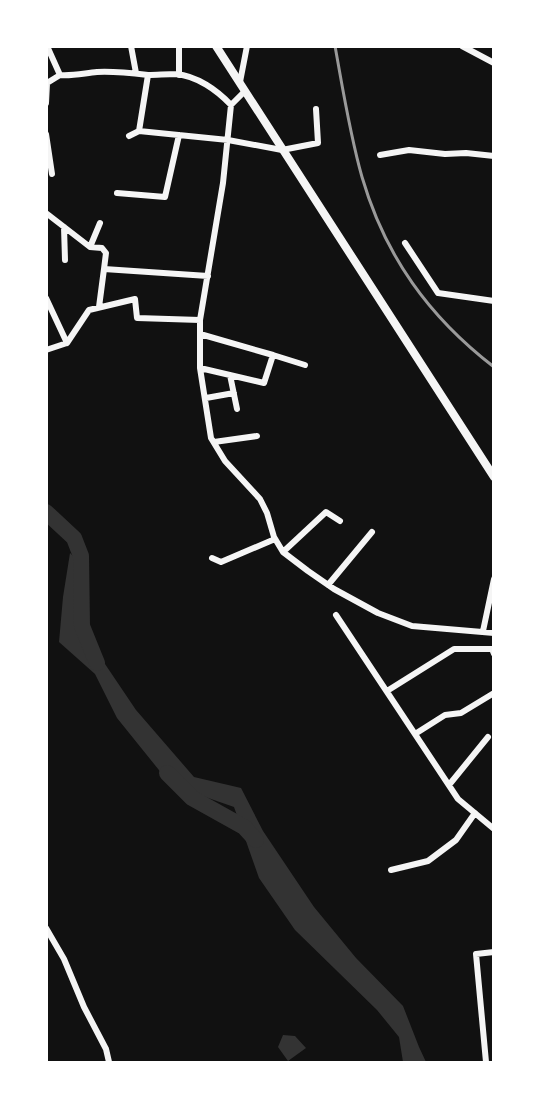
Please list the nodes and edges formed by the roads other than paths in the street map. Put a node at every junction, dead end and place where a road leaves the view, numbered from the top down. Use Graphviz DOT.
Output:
graph roads {
  1 [pos="47,46"];
  2 [pos="131,46"];
  3 [pos="179,46"];
  4 [pos="216,46"];
  5 [pos="247,46"];
  6 [pos="462,46"];
  7 [pos="494,63"];
  8 [pos="136,73"];
  9 [pos="60,75"];
  10 [pos="148,75"];
  11 [pos="179,75"];
  12 [pos="239,83"];
  13 [pos="245,91"];
  14 [pos="46,103"];
  15 [pos="231,105"];
  16 [pos="316,109"];
  17 [pos="139,131"];
  18 [pos="46,134"];
  19 [pos="179,135"];
  20 [pos="129,136"];
  21 [pos="228,140"];
  22 [pos="282,150"];
  23 [pos="380,155"];
  24 [pos="494,156"];
  25 [pos="52,174"];
  26 [pos="117,193"];
  27 [pos="46,213"];
  28 [pos="100,223"];
  29 [pos="64,227"];
  30 [pos="405,243"];
  31 [pos="90,247"];
  32 [pos="65,260"];
  33 [pos="104,269"];
  34 [pos="208,276"];
  35 [pos="46,298"];
  36 [pos="494,301"];
  37 [pos="99,307"];
  38 [pos="200,320"];
  39 [pos="200,334"];
  40 [pos="67,343"];
  41 [pos="46,350"];
  42 [pos="273,356"];
  43 [pos="305,365"];
  44 [pos="200,368"];
  45 [pos="230,375"];
  46 [pos="234,393"];
  47 [pos="206,398"];
  48 [pos="237,409"];
  49 [pos="257,436"];
  50 [pos="214,442"];
  51 [pos="494,477"];
  52 [pos="340,521"];
  53 [pos="372,532"];
  54 [pos="275,539"];
  55 [pos="283,552"];
  56 [pos="212,558"];
  57 [pos="494,579"];
  58 [pos="328,585"];
  59 [pos="336,615"];
  60 [pos="483,631"];
  61 [pos="494,633"];
  62 [pos="494,654"];
  63 [pos="387,691"];
  64 [pos="494,693"];
  65 [pos="415,734"];
  66 [pos="488,736"];
  67 [pos="449,785"];
  68 [pos="475,813"];
  69 [pos="494,829"];
  70 [pos="391,870"];
  71 [pos="46,928"];
  72 [pos="494,952"];
  73 [pos="109,1062"];
  74 [pos="486,1062"];
  1 -- 9 [label="street"];
  2 -- 8 [label="street"];
  3 -- 11 [label="street"];
  4 -- 12 [label="main road"];
  5 -- 12 [label="street"];
  6 -- 7 [label="street"];
  8 -- 9 [label="street"];
  8 -- 10 [label="street"];
  9 -- 14 [label="street"];
  10 -- 11 [label="street"];
  10 -- 17 [label="street"];
  11 -- 15 [label="street"];
  12 -- 13 [label="main road"];
  13 -- 15 [label="street"];
  13 -- 22 [label="main road"];
  15 -- 21 [label="street"];
  16 -- 22 [label="street"];
  17 -- 19 [label="street"];
  17 -- 20 [label="street"];
  18 -- 25 [label="street"];
  19 -- 21 [label="street"];
  19 -- 26 [label="street"];
  21 -- 22 [label="street"];
  21 -- 34 [label="street"];
  22 -- 51 [label="main road"];
  23 -- 24 [label="street"];
  27 -- 29 [label="street"];
  28 -- 31 [label="street"];
  29 -- 31 [label="street"];
  29 -- 32 [label="street"];
  30 -- 36 [label="street"];
  31 -- 33 [label="street"];
  33 -- 34 [label="street"];
  33 -- 37 [label="street"];
  34 -- 38 [label="street"];
  35 -- 40 [label="street"];
  37 -- 38 [label="street"];
  37 -- 40 [label="street"];
  38 -- 39 [label="street"];
  39 -- 42 [label="street"];
  39 -- 44 [label="street"];
  40 -- 41 [label="street"];
  42 -- 43 [label="street"];
  42 -- 45 [label="street"];
  44 -- 45 [label="street"];
  44 -- 47 [label="street"];
  45 -- 46 [label="street"];
  46 -- 47 [label="street"];
  46 -- 48 [label="street"];
  47 -- 50 [label="street"];
  49 -- 50 [label="street"];
  50 -- 54 [label="street"];
  52 -- 55 [label="street"];
  53 -- 58 [label="street"];
  54 -- 55 [label="street"];
  54 -- 56 [label="street"];
  55 -- 58 [label="street"];
  57 -- 60 [label="street"];
  58 -- 60 [label="street"];
  59 -- 63 [label="street"];
  60 -- 61 [label="street"];
  62 -- 63 [label="street"];
  63 -- 65 [label="street"];
  64 -- 65 [label="street"];
  65 -- 67 [label="street"];
  66 -- 67 [label="street"];
  67 -- 68 [label="street"];
  68 -- 69 [label="street"];
  68 -- 70 [label="street"];
  71 -- 73 [label="street"];
  72 -- 74 [label="street"];
}
